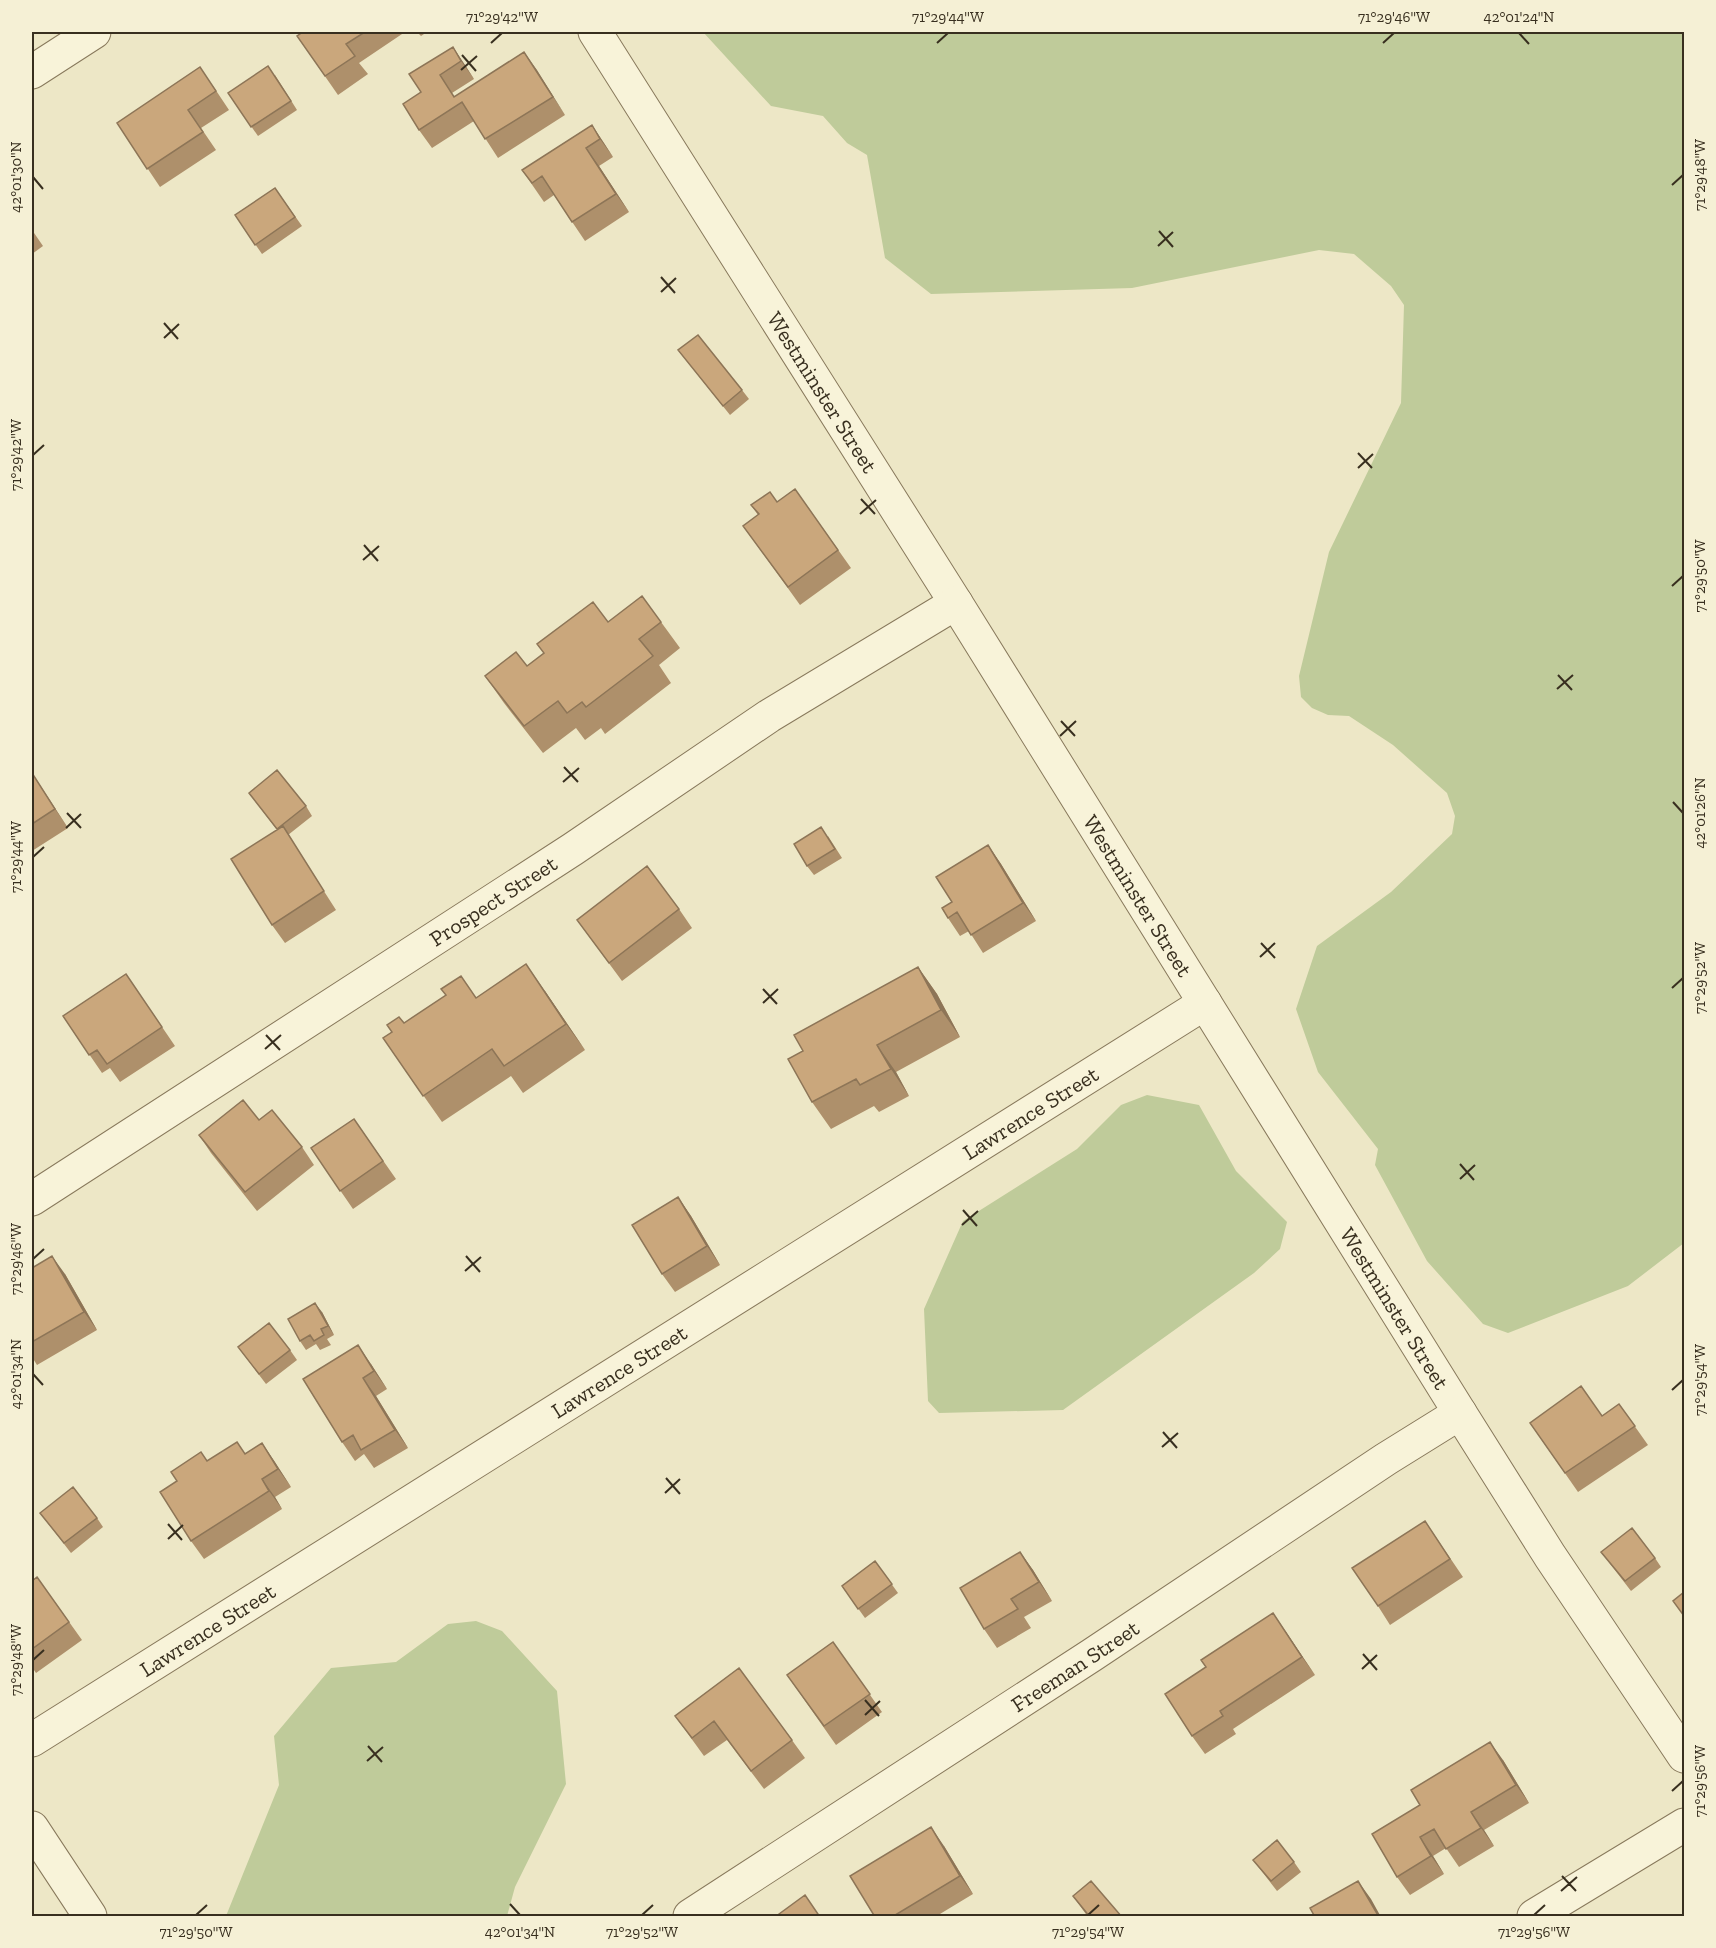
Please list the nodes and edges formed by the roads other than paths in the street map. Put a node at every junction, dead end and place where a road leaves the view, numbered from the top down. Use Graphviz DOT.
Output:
graph roads {
  1 [pos="94,32"];
  2 [pos="595,32"];
  3 [pos="32,72"];
  4 [pos="956,603"];
  5 [pos="1205,1003"];
  6 [pos="32,1199"];
  7 [pos="1460,1413"];
  8 [pos="32,1740"];
  9 [pos="1684,1756"];
  10 [pos="1684,1824"];
  11 [pos="32,1828"];
  12 [pos="90,1917"];
  13 [pos="690,1917"];
  14 [pos="1534,1917"];
  1 -- 3 [label="street"];
  2 -- 4 [label="street, Westminster Street"];
  4 -- 5 [label="street, Westminster Street"];
  4 -- 6 [label="street, Prospect Street"];
  5 -- 7 [label="street, Westminster Street"];
  5 -- 8 [label="street, Lawrence Street"];
  7 -- 9 [label="street, Westminster Street"];
  7 -- 13 [label="street, Freeman Street"];
  10 -- 14 [label="street"];
  11 -- 12 [label="street"];
}
